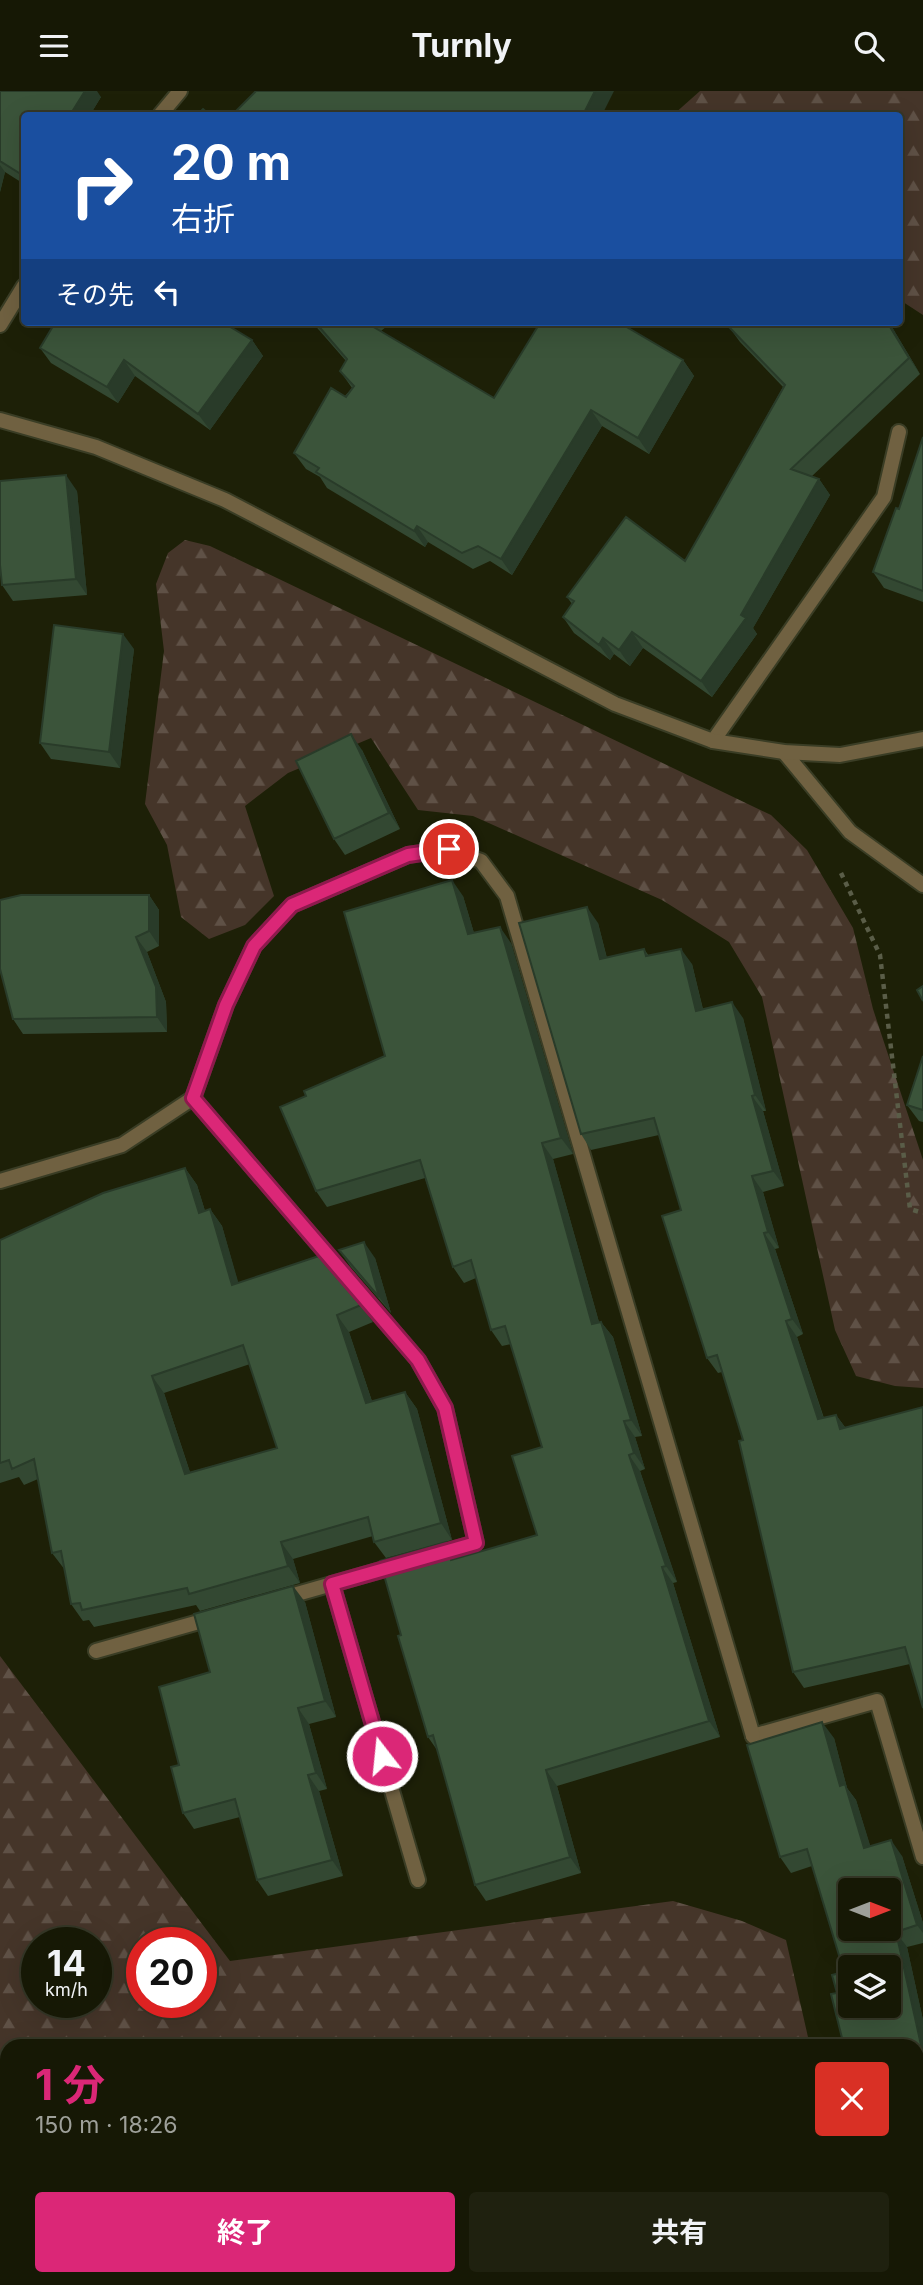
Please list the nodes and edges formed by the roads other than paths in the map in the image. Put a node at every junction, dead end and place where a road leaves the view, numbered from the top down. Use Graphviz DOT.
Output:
graph roads {
  1 [pos="180,91"];
  2 [pos="162,112"];
  3 [pos="21,291"];
  4 [pos="0,325"];
  5 [pos="0,420"];
  6 [pos="899,432"];
  7 [pos="923,739"];
  8 [pos="713,741"];
  9 [pos="784,752"];
  10 [pos="923,885"];
  11 [pos="193,1098"];
  12 [pos="0,1181"];
  13 [pos="332,1584"];
  14 [pos="267,1602"];
  15 [pos="227,1613"];
  16 [pos="96,1651"];
  17 [pos="923,1857"];
  18 [pos="418,1880"];
  1 -- 2 [label="street"];
  3 -- 4 [label="street"];
  5 -- 8 [label="street"];
  6 -- 8 [label="street"];
  7 -- 9 [label="street"];
  8 -- 9 [label="street"];
  9 -- 10 [label="street"];
  11 -- 12 [label="street"];
  11 -- 13 [label="street"];
  11 -- 17 [label="street"];
  13 -- 14 [label="street"];
  13 -- 18 [label="street"];
  15 -- 16 [label="street"];
}
